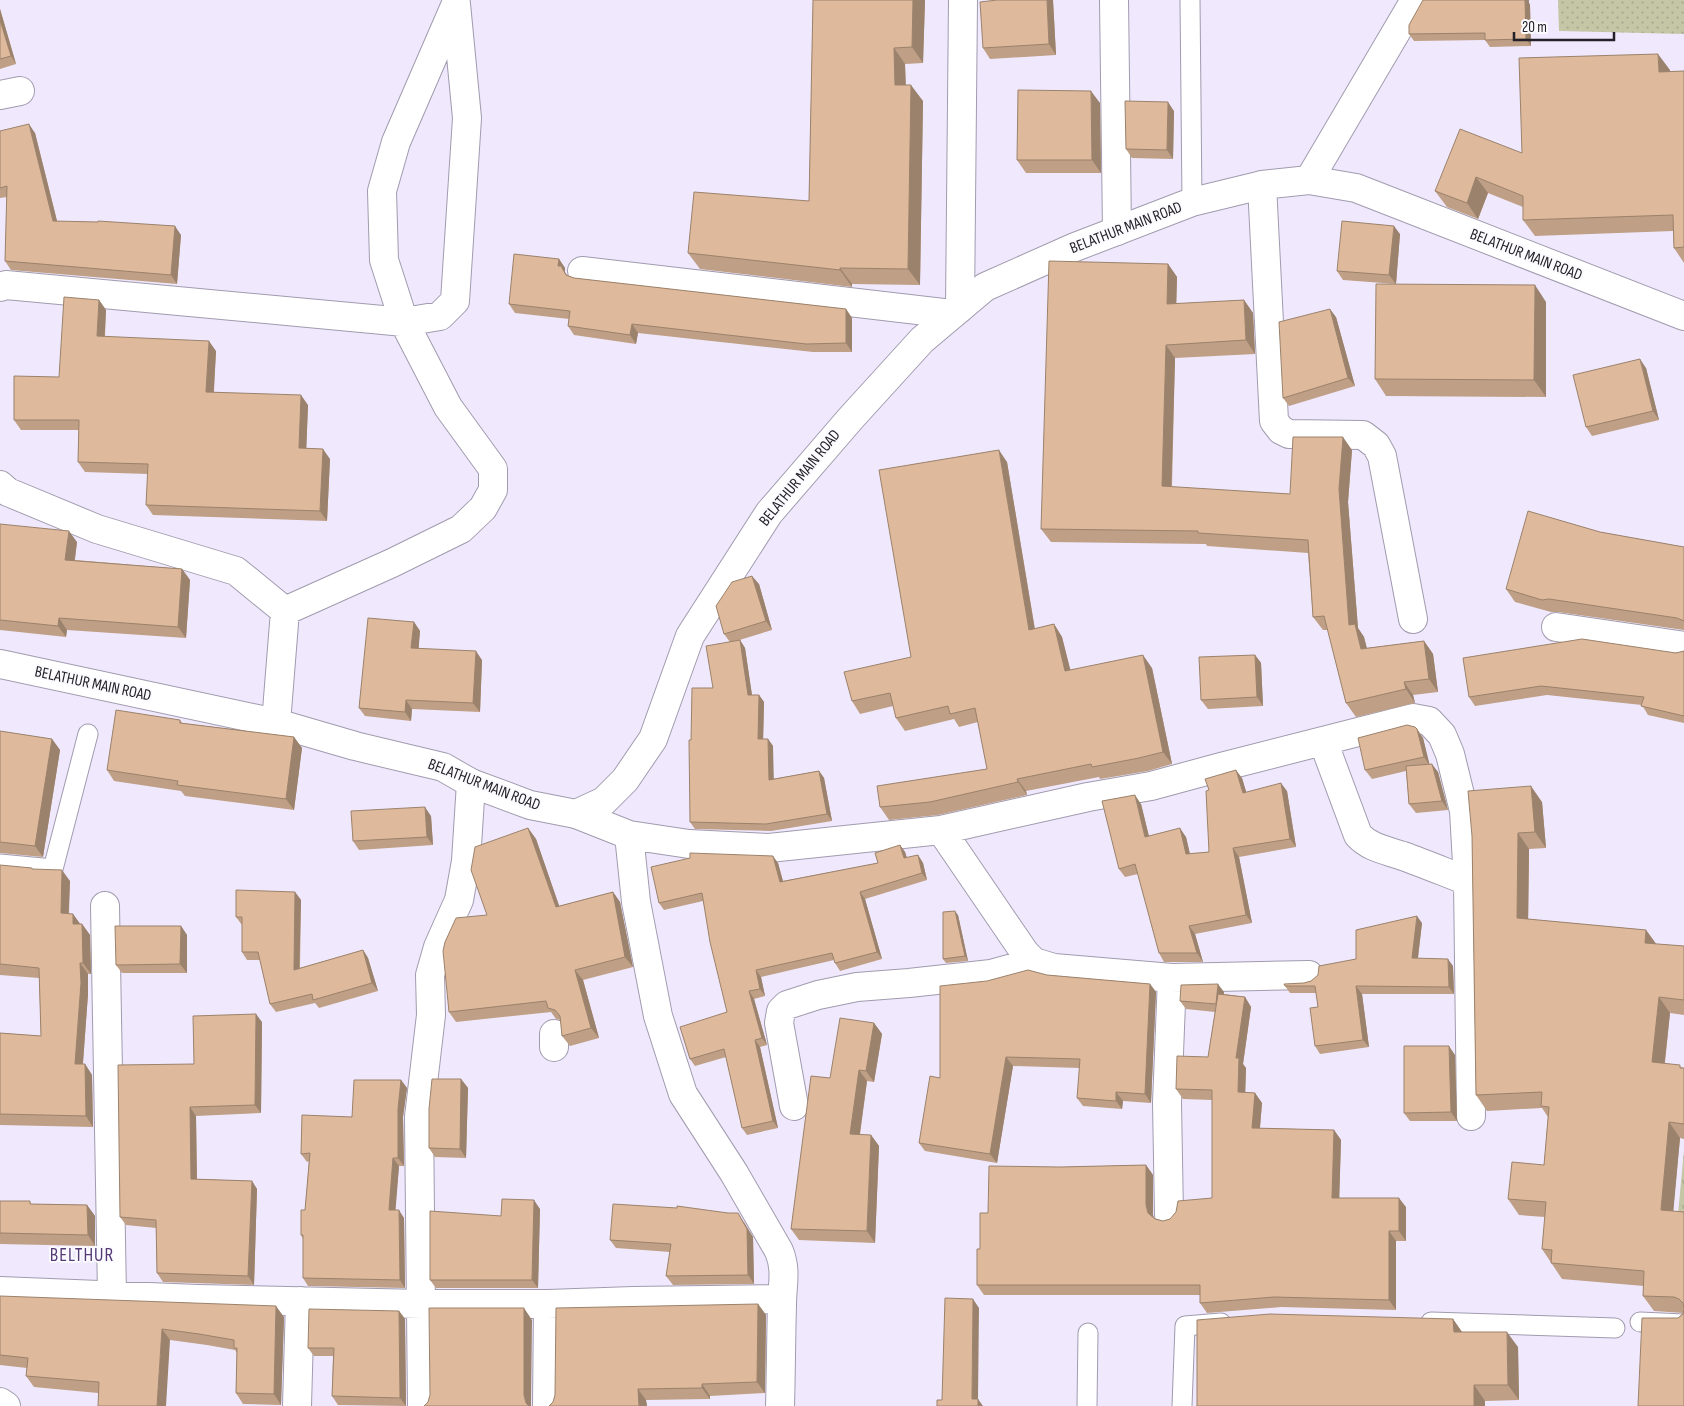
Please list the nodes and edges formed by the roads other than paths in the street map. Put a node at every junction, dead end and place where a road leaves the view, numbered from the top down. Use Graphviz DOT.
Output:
graph roads {
  1 [pos="963,0"];
  2 [pos="1114,0"];
  3 [pos="1190,0"];
  4 [pos="1415,0"];
  5 [pos="456,2"];
  6 [pos="1309,180"];
  7 [pos="1262,184"];
  8 [pos="1192,202"];
  9 [pos="1117,231"];
  10 [pos="582,271"];
  11 [pos="0,287"];
  12 [pos="956,311"];
  13 [pos="1684,316"];
  14 [pos="404,322"];
  15 [pos="0,485"];
  16 [pos="285,611"];
  17 [pos="1413,619"];
  18 [pos="1556,627"];
  19 [pos="1684,646"];
  20 [pos="0,664"];
  21 [pos="276,723"];
  22 [pos="88,734"];
  23 [pos="1323,740"];
  24 [pos="471,783"];
  25 [pos="576,814"];
  26 [pos="941,830"];
  27 [pos="629,835"];
  28 [pos="0,864"];
  29 [pos="1468,881"];
  30 [pos="105,906"];
  31 [pos="1034,962"];
  32 [pos="1310,975"];
  33 [pos="1172,978"];
  34 [pos="794,1106"];
  35 [pos="1471,1116"];
  36 [pos="1169,1215"];
  37 [pos="0,1291"];
  38 [pos="112,1296"];
  39 [pos="782,1299"];
  40 [pos="300,1301"];
  41 [pos="422,1304"];
  42 [pos="548,1304"];
  43 [pos="1242,1321"];
  44 [pos="1409,1322"];
  45 [pos="1640,1322"];
  46 [pos="1684,1324"];
  47 [pos="1615,1328"];
  48 [pos="1088,1333"];
  49 [pos="0,1402"];
  50 [pos="6,1406"];
  51 [pos="297,1406"];
  52 [pos="422,1406"];
  53 [pos="547,1406"];
  54 [pos="780,1406"];
  55 [pos="1087,1406"];
  56 [pos="1182,1406"];
  1 -- 12 [label="street"];
  2 -- 9 [label="street"];
  3 -- 8 [label="lane"];
  4 -- 6 [label="street"];
  5 -- 14 [label="street"];
  5 -- 14 [label="street"];
  6 -- 7 [label="street, BELATHUR MAIN ROAD"];
  6 -- 13 [label="street, BELATHUR MAIN ROAD"];
  7 -- 8 [label="street, BELATHUR MAIN ROAD"];
  7 -- 17 [label="street"];
  8 -- 9 [label="street, BELATHUR MAIN ROAD"];
  9 -- 12 [label="street, BELATHUR MAIN ROAD"];
  10 -- 12 [label="street"];
  11 -- 14 [label="street"];
  12 -- 25 [label="street, BELATHUR MAIN ROAD"];
  14 -- 16 [label="street"];
  15 -- 16 [label="street"];
  16 -- 21 [label="street"];
  18 -- 19 [label="street"];
  20 -- 21 [label="street, BELATHUR MAIN ROAD"];
  21 -- 24 [label="street, BELATHUR MAIN ROAD"];
  22 -- 28 [label="lane"];
  23 -- 26 [label="street"];
  23 -- 29 [label="street"];
  23 -- 29 [label="street"];
  24 -- 25 [label="street, BELATHUR MAIN ROAD"];
  24 -- 41 [label="street"];
  25 -- 27 [label="street"];
  26 -- 27 [label="street"];
  26 -- 31 [label="street"];
  27 -- 39 [label="street"];
  29 -- 35 [label="street"];
  30 -- 38 [label="street"];
  31 -- 33 [label="street"];
  31 -- 34 [label="street"];
  32 -- 33 [label="street"];
  33 -- 36 [label="street"];
  37 -- 38 [label="street"];
  38 -- 40 [label="street"];
  39 -- 42 [label="street"];
  39 -- 54 [label="street"];
  40 -- 41 [label="street"];
  40 -- 51 [label="street"];
  41 -- 42 [label="street"];
  41 -- 52 [label="street"];
  42 -- 53 [label="street"];
  43 -- 56 [label="lane"];
  44 -- 47 [label="lane"];
  45 -- 46 [label="lane"];
  48 -- 55 [label="lane"];
  49 -- 50 [label="street"];
}
